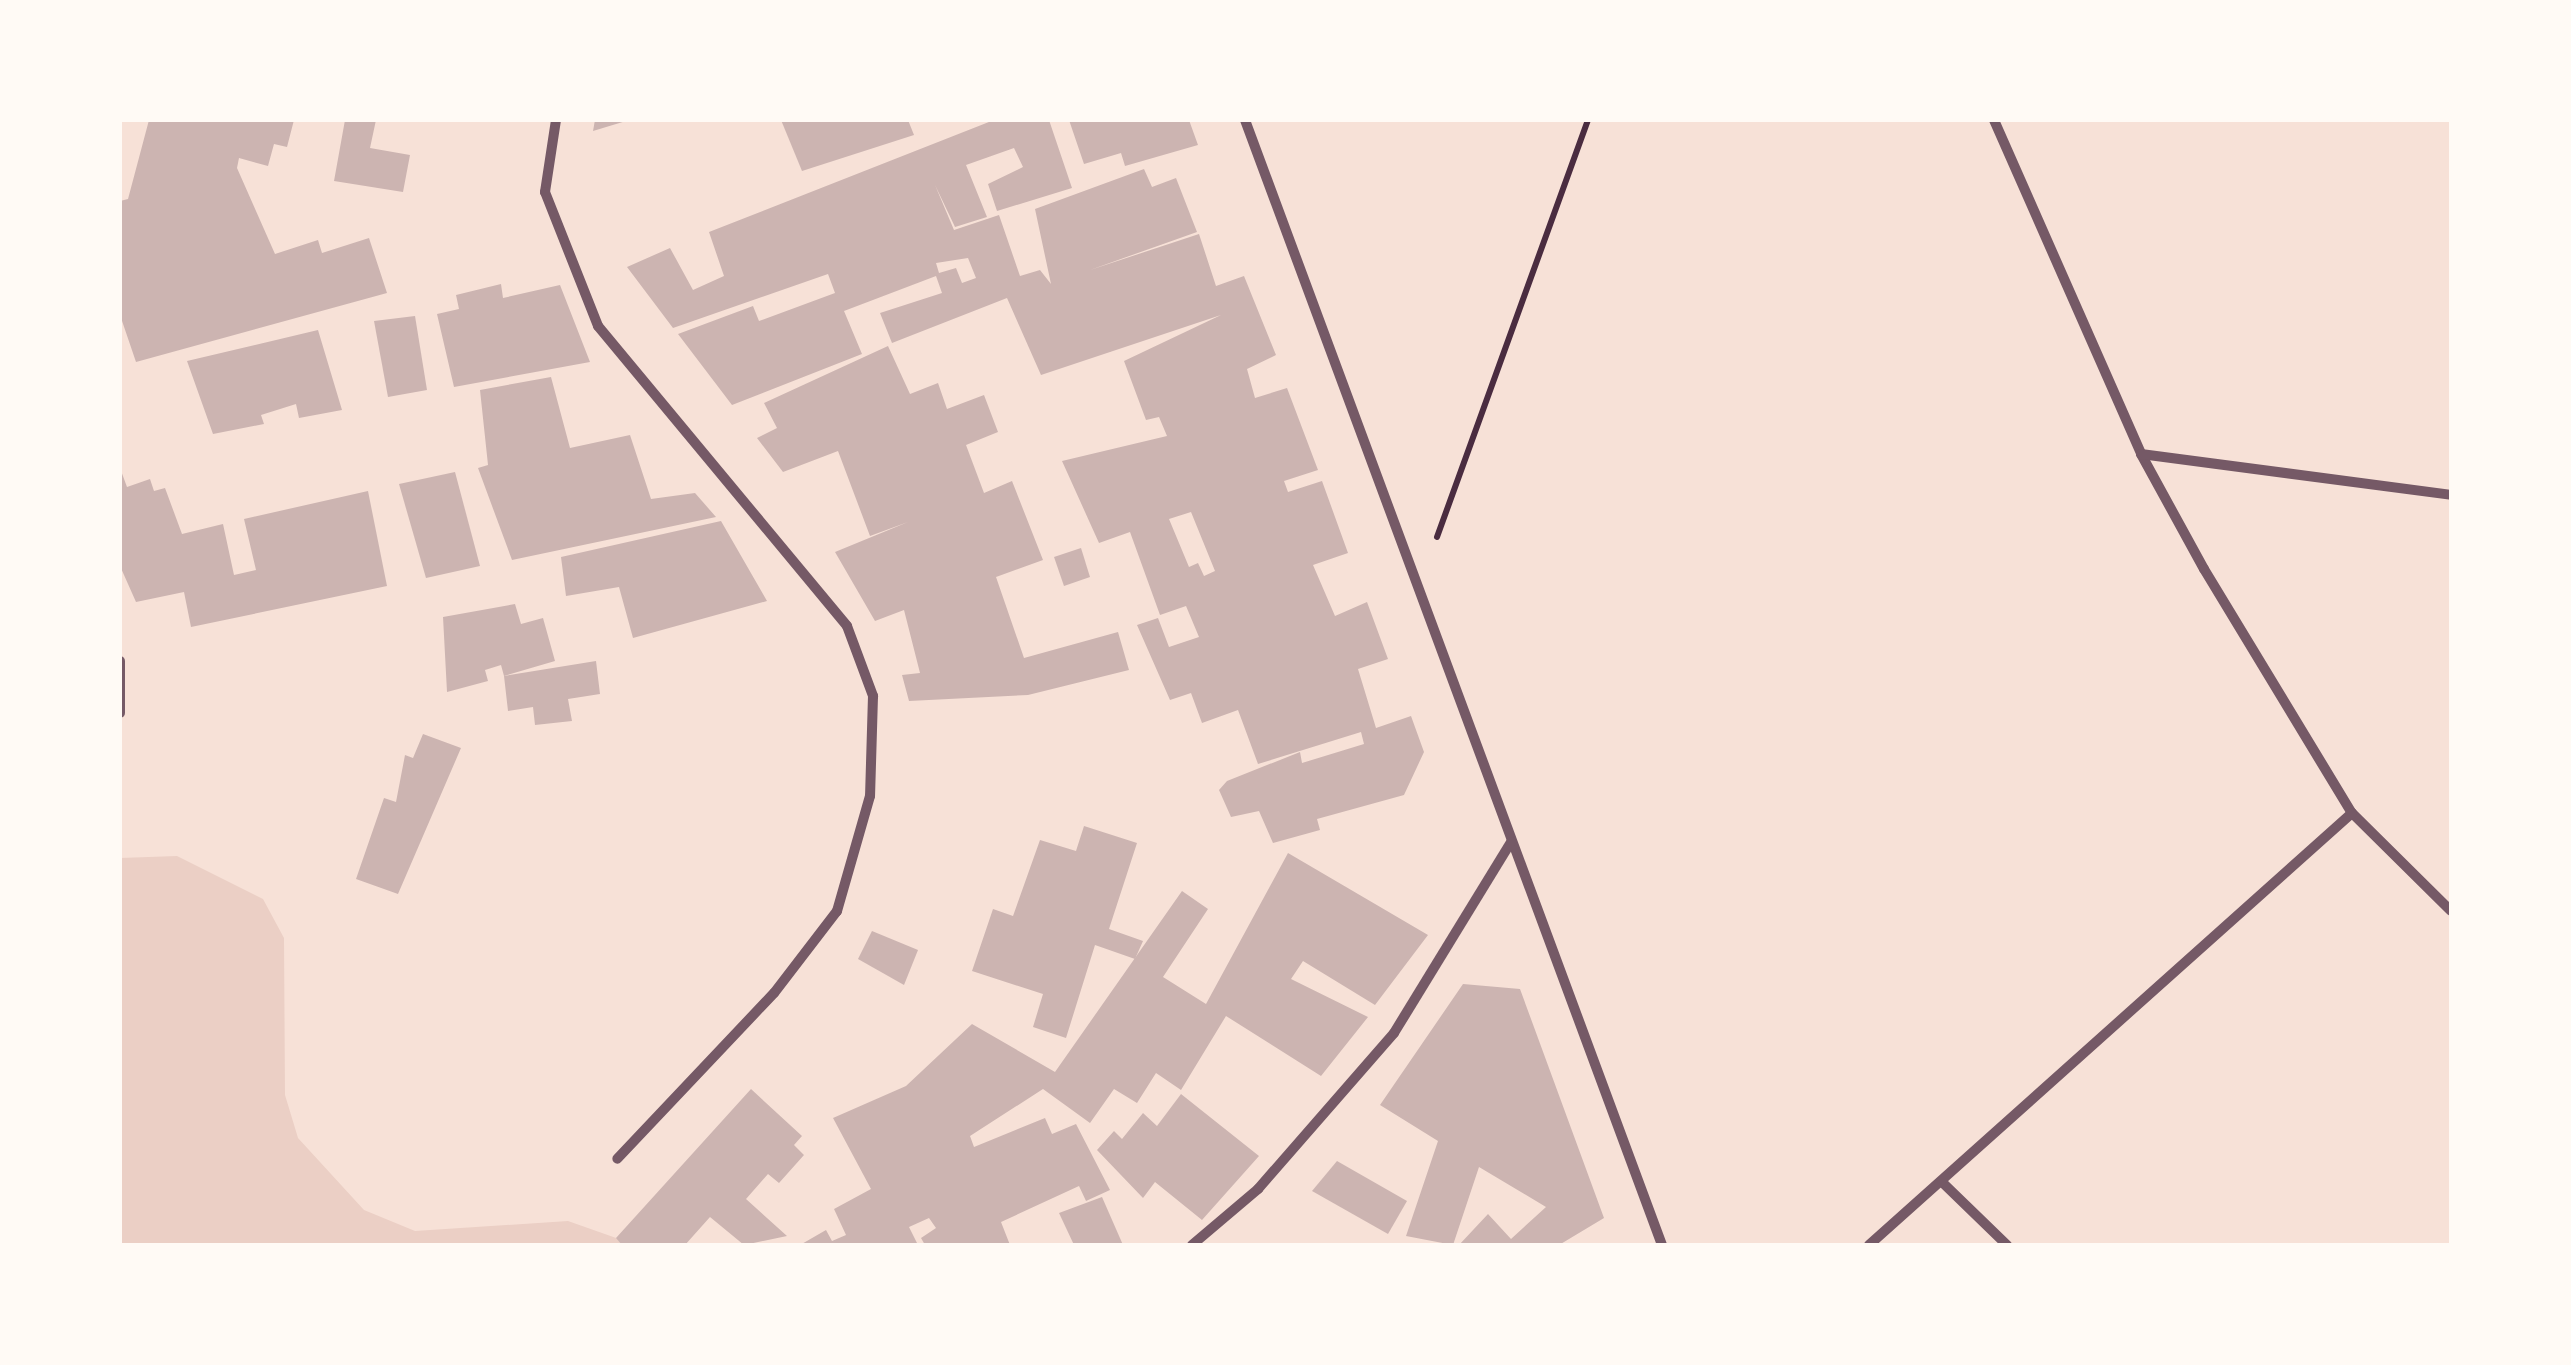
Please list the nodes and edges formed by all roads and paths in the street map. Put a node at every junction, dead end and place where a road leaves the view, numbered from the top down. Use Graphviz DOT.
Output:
graph roads {
  1 [pos="556,120"];
  2 [pos="1246,120"];
  3 [pos="1588,120"];
  4 [pos="1994,120"];
  5 [pos="2141,454"];
  6 [pos="2451,495"];
  7 [pos="1418,591"];
  8 [pos="120,662"];
  9 [pos="120,714"];
  10 [pos="2352,812"];
  11 [pos="1511,842"];
  12 [pos="2451,911"];
  13 [pos="617,1159"];
  14 [pos="1944,1184"];
  15 [pos="1192,1245"];
  16 [pos="1662,1245"];
  17 [pos="1869,1245"];
  18 [pos="2008,1245"];
  1 -- 13 [label="street"];
  2 -- 7 [label="street"];
  3 -- 7 [label="path"];
  4 -- 5 [label="street"];
  5 -- 6 [label="street"];
  5 -- 10 [label="street"];
  7 -- 11 [label="street"];
  8 -- 9 [label="street"];
  10 -- 12 [label="street"];
  10 -- 14 [label="street"];
  11 -- 15 [label="street"];
  11 -- 16 [label="street"];
  14 -- 17 [label="street"];
  14 -- 18 [label="street"];
}
